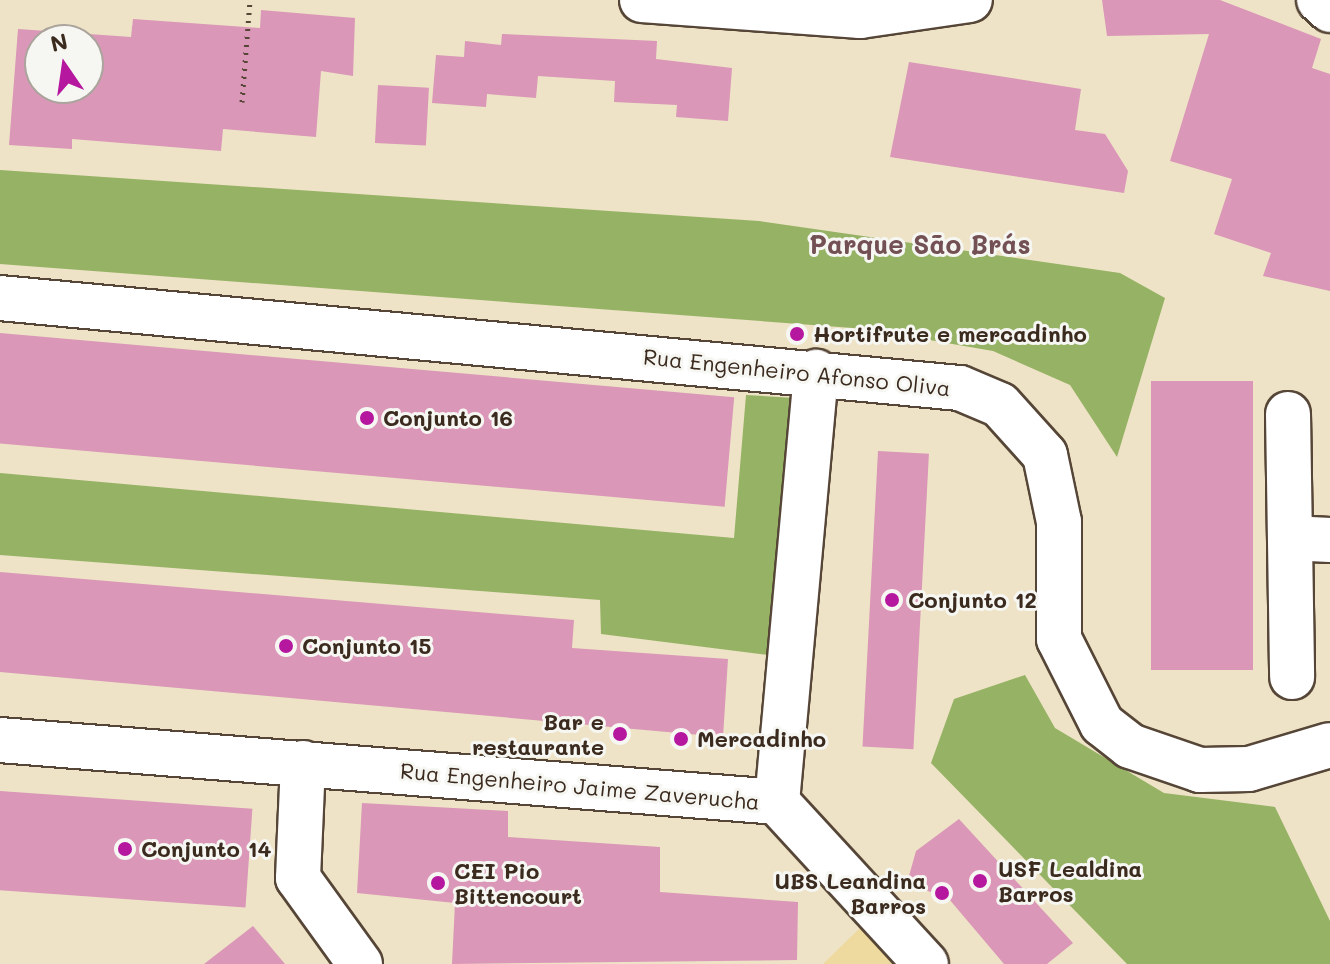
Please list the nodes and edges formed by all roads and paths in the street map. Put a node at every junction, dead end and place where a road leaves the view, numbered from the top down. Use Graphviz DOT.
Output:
graph roads {
  1 [pos="250,0"];
  2 [pos="642,0"];
  3 [pos="970,0"];
  4 [pos="1319,0"];
  5 [pos="1330,10"];
  6 [pos="242,102"];
  7 [pos="0,298"];
  8 [pos="816,372"];
  9 [pos="1288,414"];
  10 [pos="1310,539"];
  11 [pos="1292,677"];
  12 [pos="0,740"];
  13 [pos="1330,745"];
  14 [pos="303,763"];
  15 [pos="777,802"];
  16 [pos="360,964"];
  17 [pos="926,964"];
  1 -- 6 [label="path"];
  2 -- 3 [label="street"];
  4 -- 5 [label="street"];
  7 -- 8 [label="street, Rua Engenheiro Afonso Oliva"];
  8 -- 13 [label="street, Rua Engenheiro Afonso Oliva"];
  8 -- 15 [label="street, Rua Engenheiro Jaime Zaverucha"];
  9 -- 10 [label="street"];
  10 -- 11 [label="street"];
  12 -- 14 [label="street, Rua Engenheiro Jaime Zaverucha"];
  14 -- 15 [label="street, Rua Engenheiro Jaime Zaverucha"];
  14 -- 16 [label="street"];
  15 -- 17 [label="street"];
}
